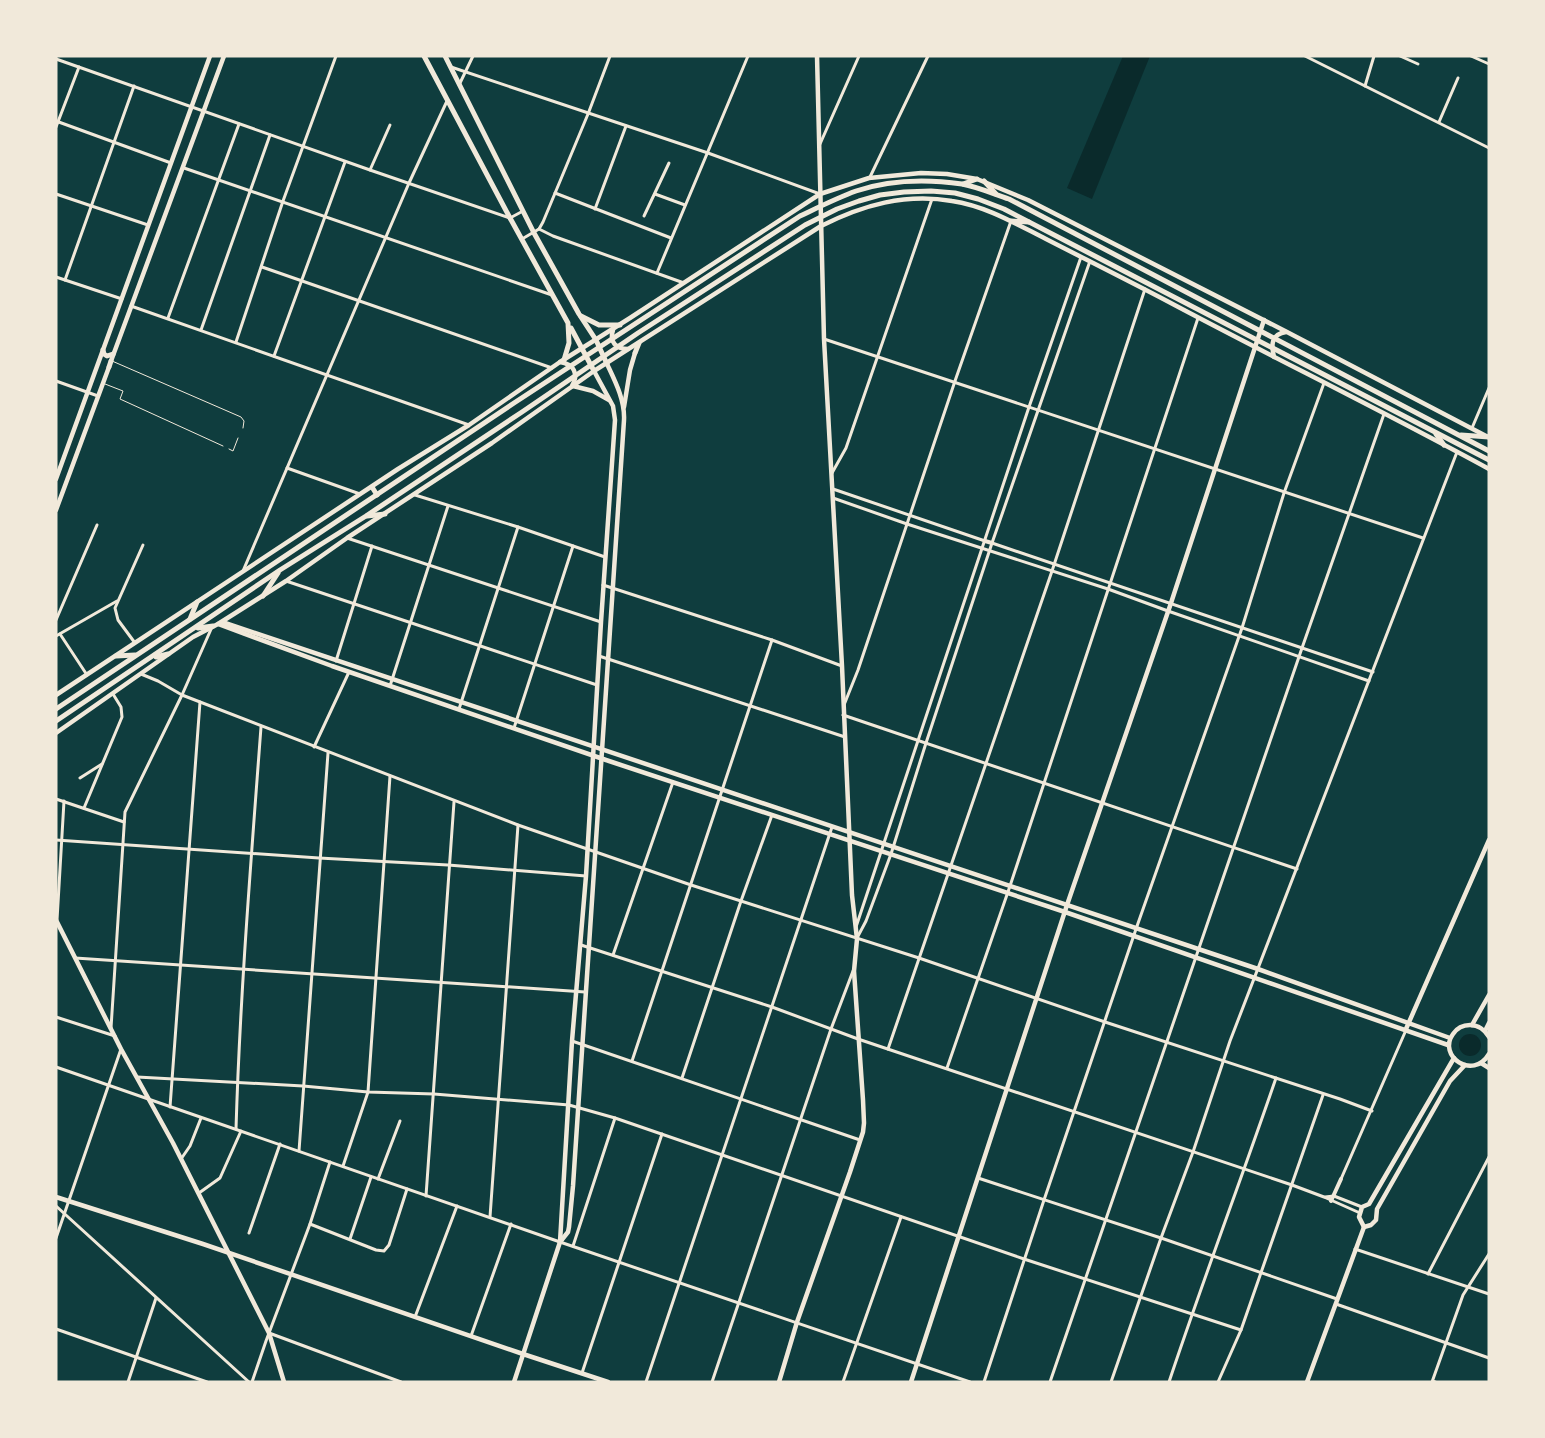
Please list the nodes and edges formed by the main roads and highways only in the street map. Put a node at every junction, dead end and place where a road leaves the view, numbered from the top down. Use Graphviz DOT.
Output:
graph roads {
  1 [pos="210,56"];
  2 [pos="224,56"];
  3 [pos="424,56"];
  4 [pos="445,56"];
  5 [pos="817,56"];
  6 [pos="977,179"];
  7 [pos="984,181"];
  8 [pos="963,184"];
  9 [pos="820,194"];
  10 [pos="996,195"];
  11 [pos="1011,221"];
  12 [pos="1032,223"];
  13 [pos="821,226"];
  14 [pos="579,314"];
  15 [pos="1264,320"];
  16 [pos="568,323"];
  17 [pos="620,325"];
  18 [pos="613,329"];
  19 [pos="1287,332"];
  20 [pos="596,340"];
  21 [pos="639,343"];
  22 [pos="1255,347"];
  23 [pos="582,348"];
  24 [pos="630,349"];
  25 [pos="103,350"];
  26 [pos="635,353"];
  27 [pos="113,354"];
  28 [pos="1274,357"];
  29 [pos="111,361"];
  30 [pos="562,361"];
  31 [pos="607,364"];
  32 [pos="108,367"];
  33 [pos="594,372"];
  34 [pos="572,388"];
  35 [pos="611,402"];
  36 [pos="624,408"];
  37 [pos="1435,432"];
  38 [pos="1458,434"];
  39 [pos="1489,437"];
  40 [pos="1444,445"];
  41 [pos="1489,451"];
  42 [pos="1489,460"];
  43 [pos="1489,469"];
  44 [pos="56,478"];
  45 [pos="372,487"];
  46 [pos="377,495"];
  47 [pos="56,510"];
  48 [pos="385,514"];
  49 [pos="366,516"];
  50 [pos="280,570"];
  51 [pos="263,596"];
  52 [pos="197,602"];
  53 [pos="190,619"];
  54 [pos="218,624"];
  55 [pos="195,628"];
  56 [pos="168,654"];
  57 [pos="136,655"];
  58 [pos="116,656"];
  59 [pos="150,659"];
  60 [pos="56,695"];
  61 [pos="56,709"];
  62 [pos="56,721"];
  63 [pos="56,732"];
  64 [pos="593,747"];
  65 [pos="601,750"];
  66 [pos="593,755"];
  67 [pos="601,758"];
  68 [pos="850,832"];
  69 [pos="1489,840"];
  70 [pos="850,841"];
  71 [pos="1067,905"];
  72 [pos="1065,912"];
  73 [pos="56,920"];
  74 [pos="1489,995"];
  75 [pos="1409,1022"];
  76 [pos="1489,1023"];
  77 [pos="1472,1025"];
  78 [pos="1406,1029"];
  79 [pos="1485,1031"];
  80 [pos="1489,1037"];
  81 [pos="1450,1038"];
  82 [pos="1448,1044"];
  83 [pos="1488,1057"];
  84 [pos="1454,1058"];
  85 [pos="1481,1063"];
  86 [pos="1465,1065"];
  87 [pos="1489,1068"];
  88 [pos="562,1184"];
  89 [pos="573,1186"];
  90 [pos="56,1197"];
  91 [pos="1369,1204"];
  92 [pos="1377,1209"];
  93 [pos="1364,1227"];
  94 [pos="560,1242"];
  95 [pos="229,1253"];
  96 [pos="523,1354"];
  97 [pos="284,1382"];
  98 [pos="514,1382"];
  99 [pos="608,1382"];
  100 [pos="779,1382"];
  101 [pos="911,1382"];
  102 [pos="1307,1382"];
  1 -- 25 [label="main road"];
  2 -- 27 [label="main road"];
  3 -- 16 [label="main road"];
  4 -- 14 [label="main road"];
  5 -- 9 [label="main road"];
  6 -- 7 [label="main road"];
  6 -- 8 [label="main road"];
  6 -- 9 [label="main road"];
  7 -- 10 [label="main road"];
  7 -- 15 [label="main road"];
  8 -- 10 [label="main road"];
  8 -- 46 [label="main road"];
  9 -- 13 [label="main road"];
  9 -- 17 [label="main road"];
  10 -- 38 [label="main road"];
  11 -- 12 [label="main road"];
  11 -- 13 [label="main road"];
  11 -- 22 [label="main road"];
  12 -- 37 [label="main road"];
  12 -- 49 [label="main road"];
  13 -- 21 [label="main road"];
  13 -- 68 [label="main road"];
  14 -- 17 [label="main road"];
  14 -- 20 [label="main road"];
  15 -- 19 [label="main road"];
  15 -- 22 [label="main road"];
  16 -- 23 [label="main road"];
  16 -- 30 [label="main road"];
  17 -- 18 [label="main road"];
  18 -- 20 [label="main road"];
  18 -- 24 [label="main road"];
  19 -- 28 [label="main road"];
  19 -- 39 [label="main road"];
  20 -- 23 [label="main road"];
  20 -- 31 [label="main road"];
  21 -- 24 [label="main road"];
  21 -- 26 [label="main road"];
  22 -- 28 [label="main road"];
  22 -- 71 [label="main road"];
  23 -- 30 [label="main road"];
  23 -- 33 [label="main road"];
  24 -- 31 [label="main road"];
  25 -- 27 [label="main road"];
  25 -- 44 [label="main road"];
  26 -- 36 [label="main road"];
  27 -- 29 [label="main road"];
  28 -- 40 [label="main road"];
  29 -- 32 [label="main road"];
  30 -- 34 [label="main road"];
  30 -- 45 [label="main road"];
  31 -- 33 [label="main road"];
  31 -- 36 [label="main road"];
  32 -- 47 [label="main road"];
  33 -- 34 [label="main road"];
  33 -- 35 [label="main road"];
  34 -- 35 [label="main road"];
  34 -- 48 [label="main road"];
  35 -- 64 [label="main road"];
  36 -- 65 [label="main road"];
  37 -- 40 [label="main road"];
  37 -- 42 [label="main road"];
  38 -- 39 [label="main road"];
  38 -- 41 [label="main road"];
  40 -- 43 [label="main road"];
  45 -- 46 [label="main road"];
  45 -- 52 [label="main road"];
  46 -- 53 [label="main road"];
  48 -- 49 [label="main road"];
  48 -- 51 [label="main road"];
  49 -- 50 [label="main road"];
  50 -- 51 [label="main road"];
  50 -- 55 [label="main road"];
  51 -- 54 [label="main road"];
  52 -- 53 [label="main road"];
  52 -- 58 [label="main road"];
  53 -- 57 [label="main road"];
  54 -- 55 [label="main road"];
  54 -- 56 [label="main road"];
  54 -- 64 [label="main road"];
  54 -- 66 [label="main road"];
  55 -- 59 [label="main road"];
  56 -- 59 [label="main road"];
  56 -- 63 [label="main road"];
  57 -- 58 [label="main road"];
  57 -- 61 [label="main road"];
  58 -- 60 [label="main road"];
  59 -- 62 [label="main road"];
  64 -- 65 [label="main road"];
  64 -- 66 [label="main road"];
  65 -- 67 [label="main road"];
  65 -- 68 [label="main road"];
  66 -- 67 [label="main road"];
  66 -- 88 [label="main road"];
  67 -- 70 [label="main road"];
  67 -- 89 [label="main road"];
  68 -- 70 [label="main road"];
  68 -- 71 [label="main road"];
  69 -- 75 [label="main road"];
  70 -- 72 [label="main road"];
  70 -- 100 [label="main road"];
  71 -- 72 [label="main road"];
  71 -- 75 [label="main road"];
  72 -- 78 [label="main road"];
  72 -- 101 [label="main road"];
  73 -- 95 [label="main road"];
  74 -- 77 [label="main road"];
  75 -- 78 [label="main road"];
  75 -- 81 [label="main road"];
  76 -- 79 [label="main road"];
  77 -- 79 [label="main road"];
  77 -- 81 [label="main road"];
  78 -- 82 [label="main road"];
  79 -- 80 [label="main road"];
  81 -- 82 [label="main road"];
  82 -- 84 [label="main road"];
  83 -- 85 [label="main road"];
  84 -- 86 [label="main road"];
  84 -- 91 [label="main road"];
  85 -- 86 [label="main road"];
  85 -- 87 [label="main road"];
  86 -- 92 [label="main road"];
  88 -- 89 [label="main road"];
  88 -- 94 [label="main road"];
  89 -- 94 [label="main road"];
  90 -- 95 [label="main road"];
  91 -- 92 [label="main road"];
  91 -- 93 [label="main road"];
  92 -- 93 [label="main road"];
  93 -- 102 [label="main road"];
  94 -- 96 [label="main road"];
  95 -- 96 [label="main road"];
  95 -- 97 [label="main road"];
  96 -- 98 [label="main road"];
  96 -- 99 [label="main road"];
}
